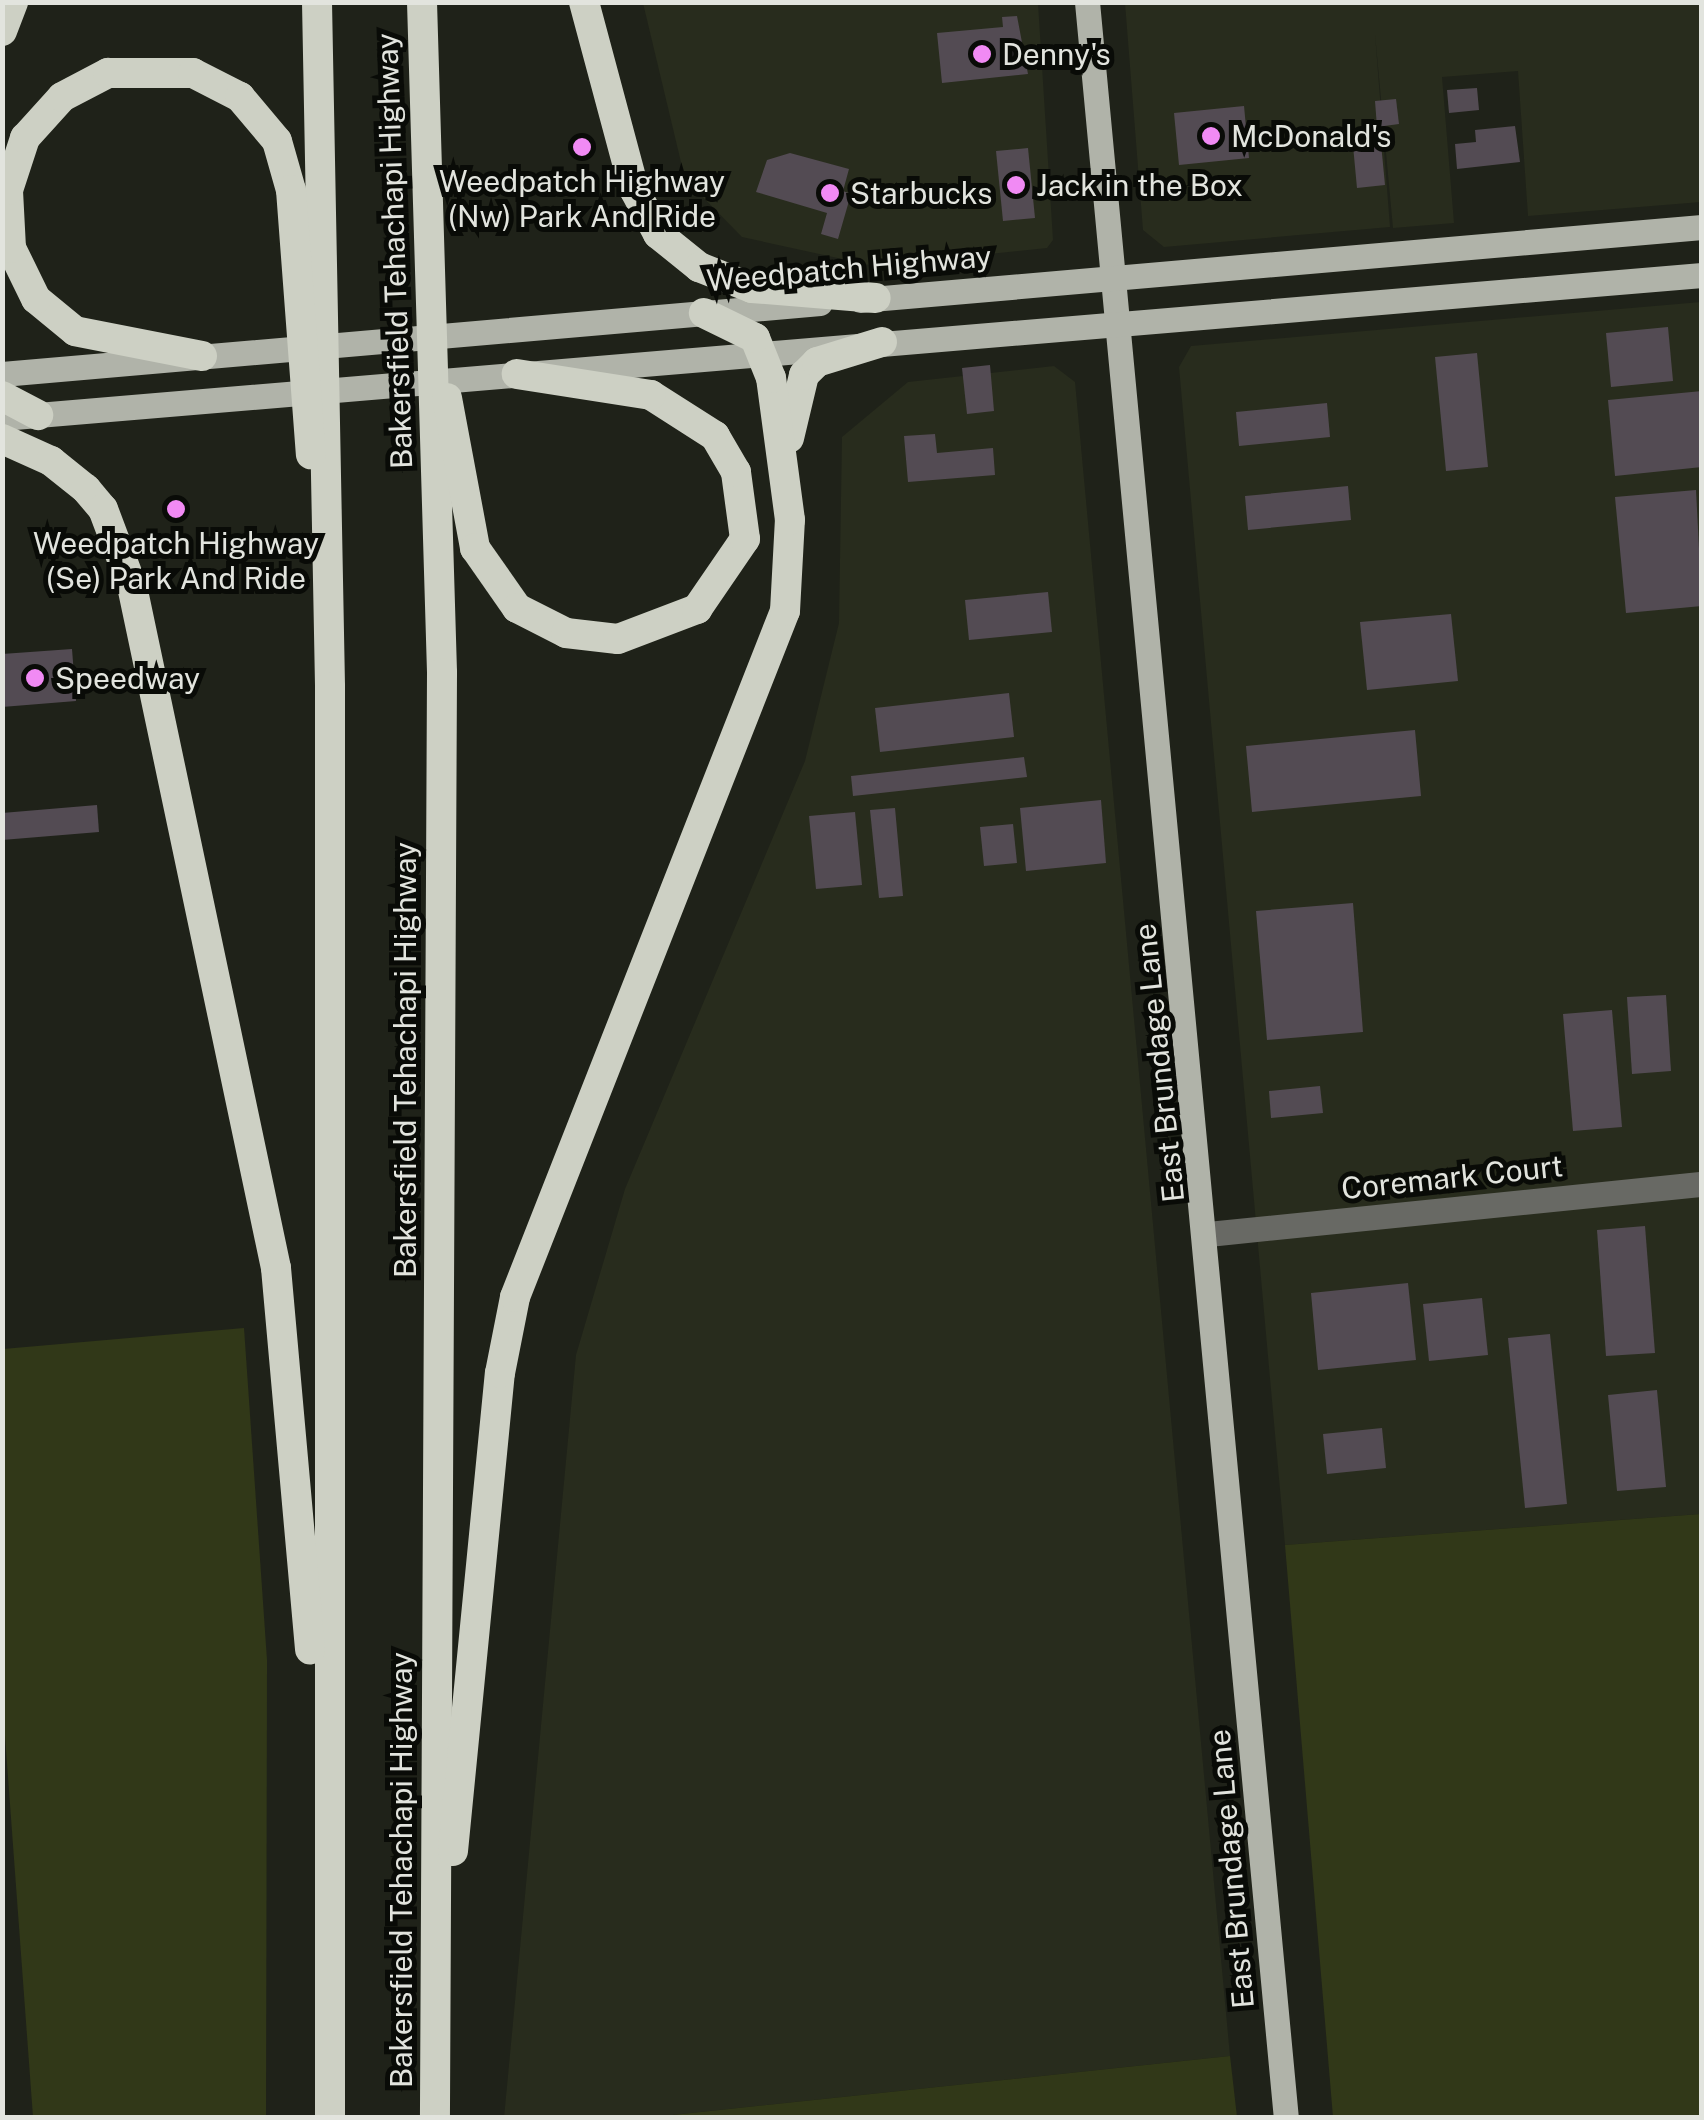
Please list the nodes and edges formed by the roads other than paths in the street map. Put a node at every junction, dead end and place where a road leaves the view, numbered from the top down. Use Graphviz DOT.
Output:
graph roads {
  1 [pos="13,2"];
  2 [pos="317,2"];
  3 [pos="422,2"];
  4 [pos="584,2"];
  5 [pos="1087,2"];
  6 [pos="2,30"];
  7 [pos="1702,227"];
  8 [pos="1702,275"];
  9 [pos="1113,276"];
  10 [pos="876,298"];
  11 [pos="313,310"];
  12 [pos="704,313"];
  13 [pos="1117,321"];
  14 [pos="882,342"];
  15 [pos="763,353"];
  16 [pos="202,356"];
  17 [pos="2,374"];
  18 [pos="516,374"];
  19 [pos="2,396"];
  20 [pos="38,415"];
  21 [pos="2,418"];
  22 [pos="443,428"];
  23 [pos="2,439"];
  24 [pos="784,461"];
  25 [pos="1702,1184"];
  26 [pos="1208,1234"];
  27 [pos="328,1998"];
  28 [pos="435,2013"];
  29 [pos="330,2118"];
  30 [pos="435,2118"];
  31 [pos="1286,2118"];
  1 -- 6 [label="highway"];
  2 -- 11 [label="highway"];
  3 -- 22 [label="highway, Bakersfield Tehachapi Highway"];
  4 -- 10 [label="highway"];
  5 -- 9 [label="main road, East Brundage Lane"];
  7 -- 9 [label="main road, Weedpatch Highway"];
  8 -- 13 [label="main road"];
  9 -- 10 [label="main road, Weedpatch Highway"];
  9 -- 13 [label="main road, East Brundage Lane"];
  10 -- 12 [label="main road, Weedpatch Highway"];
  11 -- 16 [label="highway"];
  11 -- 27 [label="highway"];
  12 -- 15 [label="highway"];
  12 -- 16 [label="main road, Weedpatch Highway"];
  13 -- 14 [label="main road"];
  13 -- 26 [label="main road, East Brundage Lane"];
  14 -- 15 [label="main road"];
  14 -- 24 [label="highway"];
  15 -- 18 [label="main road"];
  15 -- 24 [label="highway"];
  16 -- 17 [label="main road, Weedpatch Highway"];
  18 -- 20 [label="main road"];
  18 -- 22 [label="highway"];
  19 -- 20 [label="highway"];
  20 -- 21 [label="main road"];
  22 -- 28 [label="highway, Bakersfield Tehachapi Highway"];
  23 -- 27 [label="highway"];
  24 -- 28 [label="highway"];
  25 -- 26 [label="street, Coremark Court"];
  26 -- 31 [label="main road, East Brundage Lane"];
  27 -- 29 [label="highway"];
  28 -- 30 [label="highway, Bakersfield Tehachapi Highway"];
}
